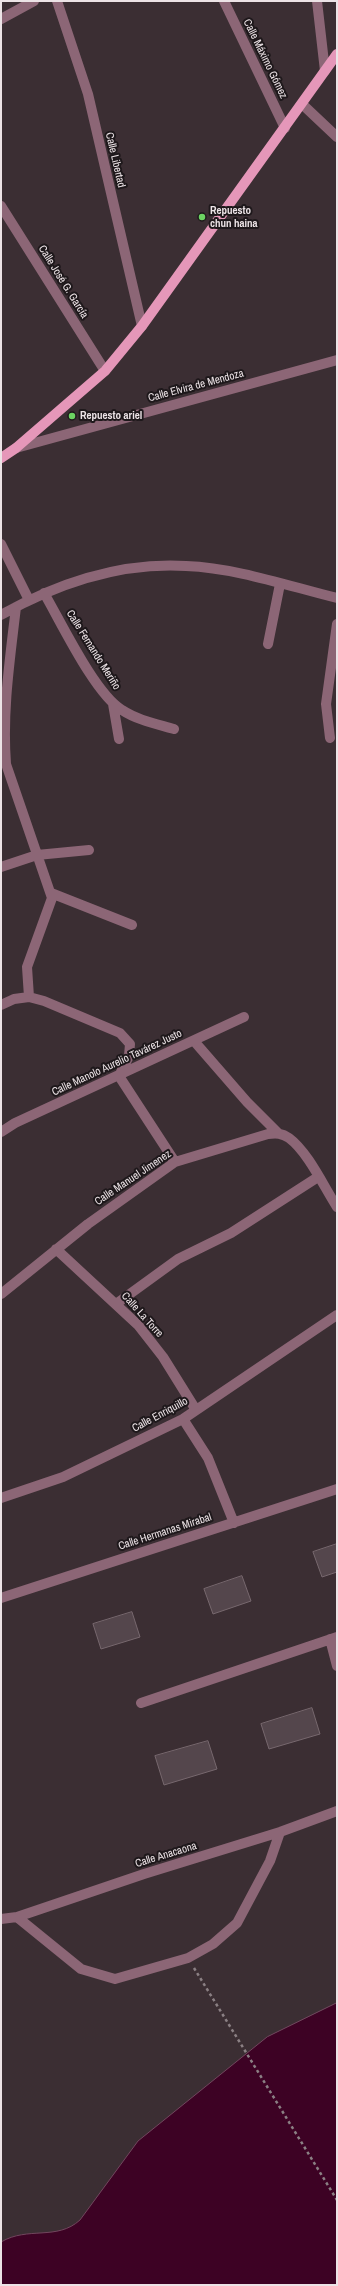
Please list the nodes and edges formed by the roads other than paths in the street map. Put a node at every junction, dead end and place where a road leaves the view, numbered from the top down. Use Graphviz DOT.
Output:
graph roads {
  1 [pos="34,1"];
  2 [pos="56,1"];
  3 [pos="224,1"];
  4 [pos="317,1"];
  5 [pos="1,19"];
  6 [pos="337,54"];
  7 [pos="325,71"];
  8 [pos="302,104"];
  9 [pos="285,128"];
  10 [pos="337,136"];
  11 [pos="1,206"];
  12 [pos="142,326"];
  13 [pos="337,360"];
  14 [pos="105,371"];
  15 [pos="16,448"];
  16 [pos="1,458"];
  17 [pos="1,544"];
  18 [pos="280,584"];
  19 [pos="44,593"];
  20 [pos="337,598"];
  21 [pos="29,600"];
  22 [pos="16,607"];
  23 [pos="1,616"];
  24 [pos="337,624"];
  25 [pos="268,644"];
  26 [pos="113,704"];
  27 [pos="174,730"];
  28 [pos="330,738"];
  29 [pos="119,739"];
  30 [pos="89,850"];
  31 [pos="37,855"];
  32 [pos="1,867"];
  33 [pos="51,893"];
  34 [pos="132,924"];
  35 [pos="29,997"];
  36 [pos="1,1005"];
  37 [pos="244,1017"];
  38 [pos="194,1041"];
  39 [pos="119,1076"];
  40 [pos="1,1132"];
  41 [pos="278,1133"];
  42 [pos="175,1162"];
  43 [pos="318,1177"];
  44 [pos="337,1207"];
  45 [pos="56,1249"];
  46 [pos="1,1294"];
  47 [pos="116,1304"];
  48 [pos="337,1315"];
  49 [pos="196,1410"];
  50 [pos="183,1419"];
  51 [pos="337,1489"];
  52 [pos="1,1498"];
  53 [pos="234,1523"];
  54 [pos="1,1598"];
  55 [pos="334,1638"];
  56 [pos="337,1666"];
  57 [pos="141,1704"];
  58 [pos="337,1811"];
  59 [pos="280,1832"];
  60 [pos="18,1917"];
  61 [pos="1,1919"];
  1 -- 5 [label="street"];
  2 -- 12 [label="street, Calle Libertad"];
  3 -- 9 [label="street, Calle Máximo Gómez"];
  4 -- 7 [label="street"];
  6 -- 7 [label="main road"];
  7 -- 8 [label="main road"];
  8 -- 9 [label="main road"];
  8 -- 10 [label="street"];
  9 -- 12 [label="main road"];
  11 -- 14 [label="street, Calle José G. García"];
  12 -- 14 [label="main road"];
  13 -- 15 [label="street, Calle Elvira de Mendoza"];
  14 -- 15 [label="main road"];
  15 -- 16 [label="main road"];
  17 -- 21 [label="street"];
  18 -- 19 [label="street"];
  18 -- 20 [label="street"];
  18 -- 25 [label="street"];
  19 -- 21 [label="street"];
  19 -- 26 [label="street, Calle Fernando Meriño"];
  21 -- 22 [label="street"];
  22 -- 23 [label="street"];
  22 -- 31 [label="street"];
  24 -- 28 [label="street"];
  26 -- 27 [label="street, Calle Fernando Meriño"];
  26 -- 29 [label="street"];
  30 -- 31 [label="street"];
  31 -- 32 [label="street"];
  31 -- 33 [label="street"];
  33 -- 34 [label="street"];
  33 -- 35 [label="street"];
  35 -- 36 [label="street"];
  35 -- 39 [label="street"];
  37 -- 38 [label="street, Calle Manolo Aurelio Tavárez Justo"];
  38 -- 39 [label="street, Calle Manolo Aurelio Tavárez Justo"];
  38 -- 41 [label="street"];
  39 -- 40 [label="street, Calle Manolo Aurelio Tavárez Justo"];
  39 -- 42 [label="street"];
  41 -- 42 [label="street, Calle Manuel Jimenez"];
  41 -- 43 [label="street"];
  42 -- 45 [label="street, Calle Manuel Jimenez"];
  43 -- 44 [label="street"];
  43 -- 47 [label="street"];
  45 -- 46 [label="street, Calle Manuel Jimenez"];
  45 -- 47 [label="street, Calle La Torre"];
  47 -- 49 [label="street, Calle La Torre"];
  48 -- 49 [label="street, Calle Enriquillo"];
  49 -- 50 [label="street, Calle Enriquillo"];
  50 -- 52 [label="street, Calle Enriquillo"];
  50 -- 53 [label="street"];
  51 -- 53 [label="street, Calle Hermanas Mirabal"];
  53 -- 54 [label="street, Calle Hermanas Mirabal"];
  55 -- 56 [label="street"];
  55 -- 57 [label="street"];
  58 -- 59 [label="street, Calle Anacaona"];
  59 -- 60 [label="street, Calle Anacaona"];
  59 -- 60 [label="street"];
  60 -- 61 [label="street, Calle Anacaona"];
}
